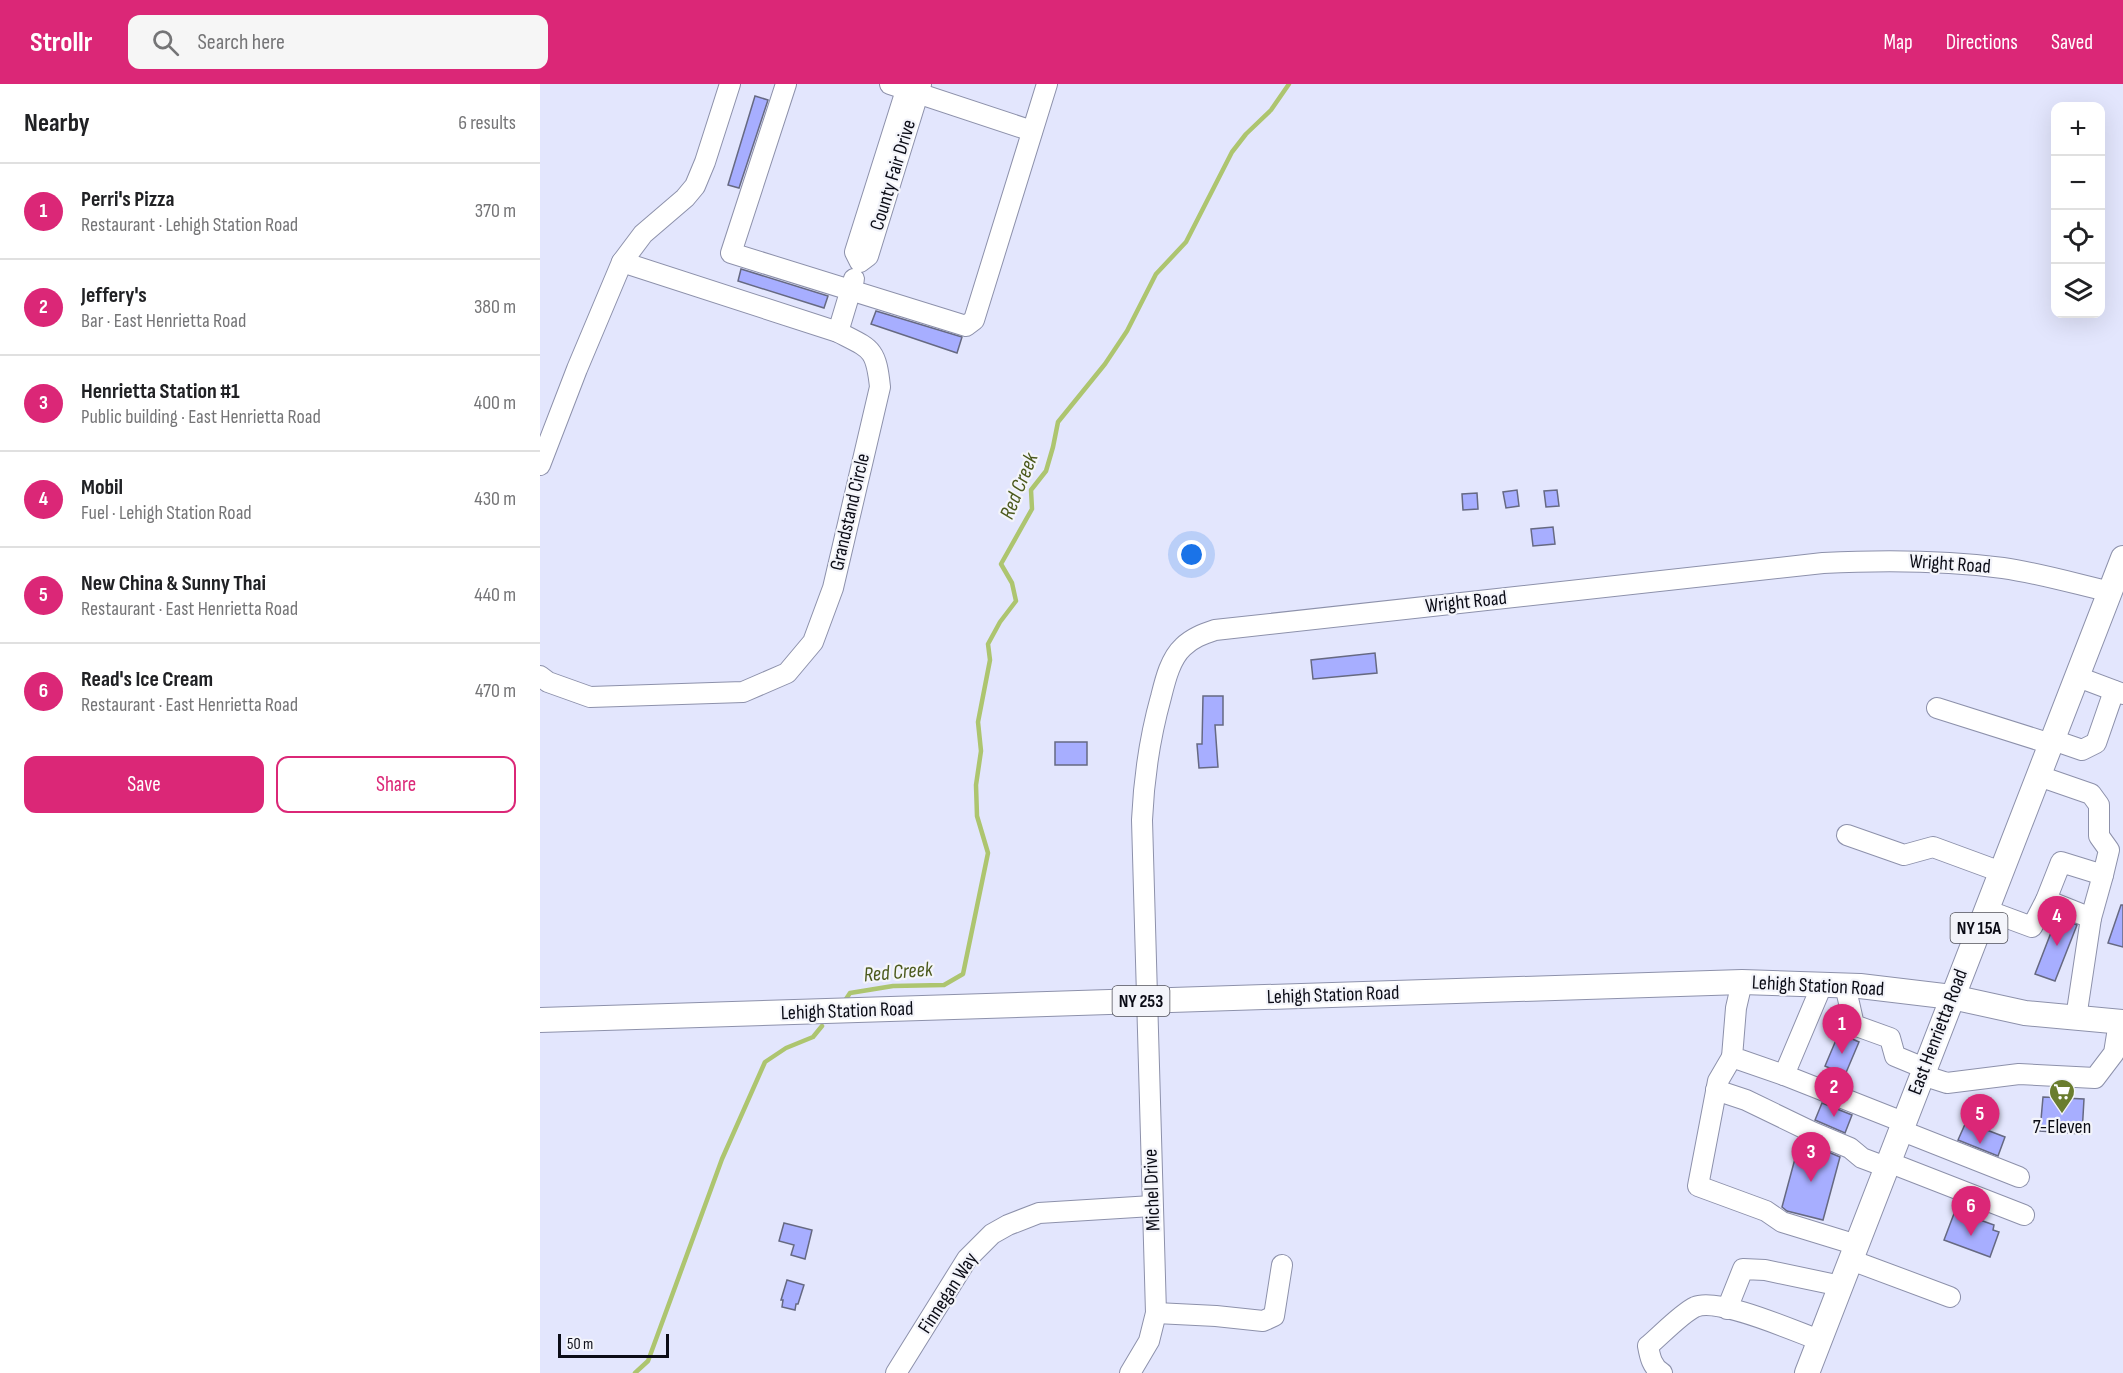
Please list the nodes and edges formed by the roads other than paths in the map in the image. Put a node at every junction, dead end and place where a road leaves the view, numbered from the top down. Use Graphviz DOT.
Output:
graph roads {
  1 [pos="730,84"];
  2 [pos="786,84"];
  3 [pos="1047,84"];
  4 [pos="909,87"];
  5 [pos="1032,131"];
  6 [pos="622,262"];
  7 [pos="851,289"];
  8 [pos="838,332"];
  9 [pos="540,465"];
  10 [pos="2118,578"];
  11 [pos="540,676"];
  12 [pos="2078,677"];
  13 [pos="2119,692"];
  14 [pos="1937,708"];
  15 [pos="2052,742"];
  16 [pos="2039,776"];
  17 [pos="1847,835"];
  18 [pos="2001,872"];
  19 [pos="2103,875"];
  20 [pos="2046,900"];
  21 [pos="1986,910"];
  22 [pos="2091,918"];
  23 [pos="1742,982"];
  24 [pos="1822,985"];
  25 [pos="1845,985"];
  26 [pos="1952,997"];
  27 [pos="1147,1001"];
  28 [pos="2076,1018"];
  29 [pos="540,1020"];
  30 [pos="2121,1022"];
  31 [pos="1732,1057"];
  32 [pos="1923,1071"];
  33 [pos="1784,1075"];
  34 [pos="1716,1090"];
  35 [pos="1902,1126"];
  36 [pos="1887,1164"];
  37 [pos="2019,1177"];
  38 [pos="1152,1206"];
  39 [pos="2024,1215"];
  40 [pos="1854,1252"];
  41 [pos="1282,1265"];
  42 [pos="1841,1286"];
  43 [pos="1950,1297"];
  44 [pos="1727,1309"];
  45 [pos="1156,1313"];
  46 [pos="1819,1340"];
  47 [pos="896,1373"];
  48 [pos="1130,1373"];
  49 [pos="1662,1373"];
  50 [pos="1807,1373"];
  1 -- 6 [label="street"];
  2 -- 7 [label="street"];
  3 -- 5 [label="street"];
  4 -- 5 [label="street"];
  4 -- 7 [label="street, County Fair Drive"];
  5 -- 7 [label="street"];
  6 -- 8 [label="street, Grandstand Circle"];
  6 -- 9 [label="street"];
  7 -- 8 [label="street, County Fair Drive"];
  8 -- 11 [label="street, Grandstand Circle"];
  10 -- 12 [label="main road, East Henrietta Road / NY 15A"];
  10 -- 27 [label="street, Wright Road"];
  12 -- 13 [label="street"];
  12 -- 15 [label="main road, East Henrietta Road / NY 15A"];
  13 -- 15 [label="street"];
  14 -- 15 [label="street"];
  15 -- 16 [label="main road, East Henrietta Road / NY 15A"];
  16 -- 18 [label="main road, East Henrietta Road / NY 15A"];
  16 -- 19 [label="street"];
  17 -- 18 [label="street"];
  18 -- 21 [label="main road, East Henrietta Road / NY 15A"];
  19 -- 20 [label="street"];
  19 -- 22 [label="street"];
  20 -- 21 [label="street"];
  20 -- 22 [label="street"];
  21 -- 26 [label="main road, East Henrietta Road / NY 15A"];
  22 -- 28 [label="street"];
  23 -- 24 [label="main road, Lehigh Station Road / NY 253"];
  23 -- 27 [label="main road, Lehigh Station Road / NY 253"];
  23 -- 31 [label="street"];
  24 -- 25 [label="main road, Lehigh Station Road / NY 253"];
  24 -- 33 [label="street"];
  25 -- 26 [label="main road, Lehigh Station Road / NY 253"];
  25 -- 32 [label="street"];
  26 -- 28 [label="main road, Lehigh Station Road / NY 253"];
  26 -- 32 [label="main road, East Henrietta Road / NY 15A"];
  27 -- 29 [label="main road, Lehigh Station Road / NY 253"];
  27 -- 38 [label="street, Michel Drive"];
  28 -- 30 [label="main road, Lehigh Station Road / NY 253"];
  30 -- 32 [label="street"];
  31 -- 33 [label="street"];
  31 -- 34 [label="street"];
  32 -- 35 [label="main road, East Henrietta Road / NY 15A"];
  33 -- 35 [label="street"];
  34 -- 36 [label="street"];
  34 -- 40 [label="street"];
  35 -- 36 [label="main road, East Henrietta Road / NY 15A"];
  35 -- 37 [label="street"];
  36 -- 39 [label="street"];
  36 -- 40 [label="main road, East Henrietta Road / NY 15A"];
  38 -- 45 [label="street, Michel Drive"];
  38 -- 47 [label="street, Finnegan Way"];
  40 -- 42 [label="main road, East Henrietta Road / NY 15A"];
  40 -- 43 [label="street"];
  41 -- 45 [label="street"];
  42 -- 44 [label="street"];
  42 -- 46 [label="main road, East Henrietta Road / NY 15A"];
  44 -- 46 [label="street"];
  44 -- 49 [label="street"];
  45 -- 48 [label="street, Michel Drive"];
  46 -- 50 [label="main road, East Henrietta Road / NY 15A"];
}
